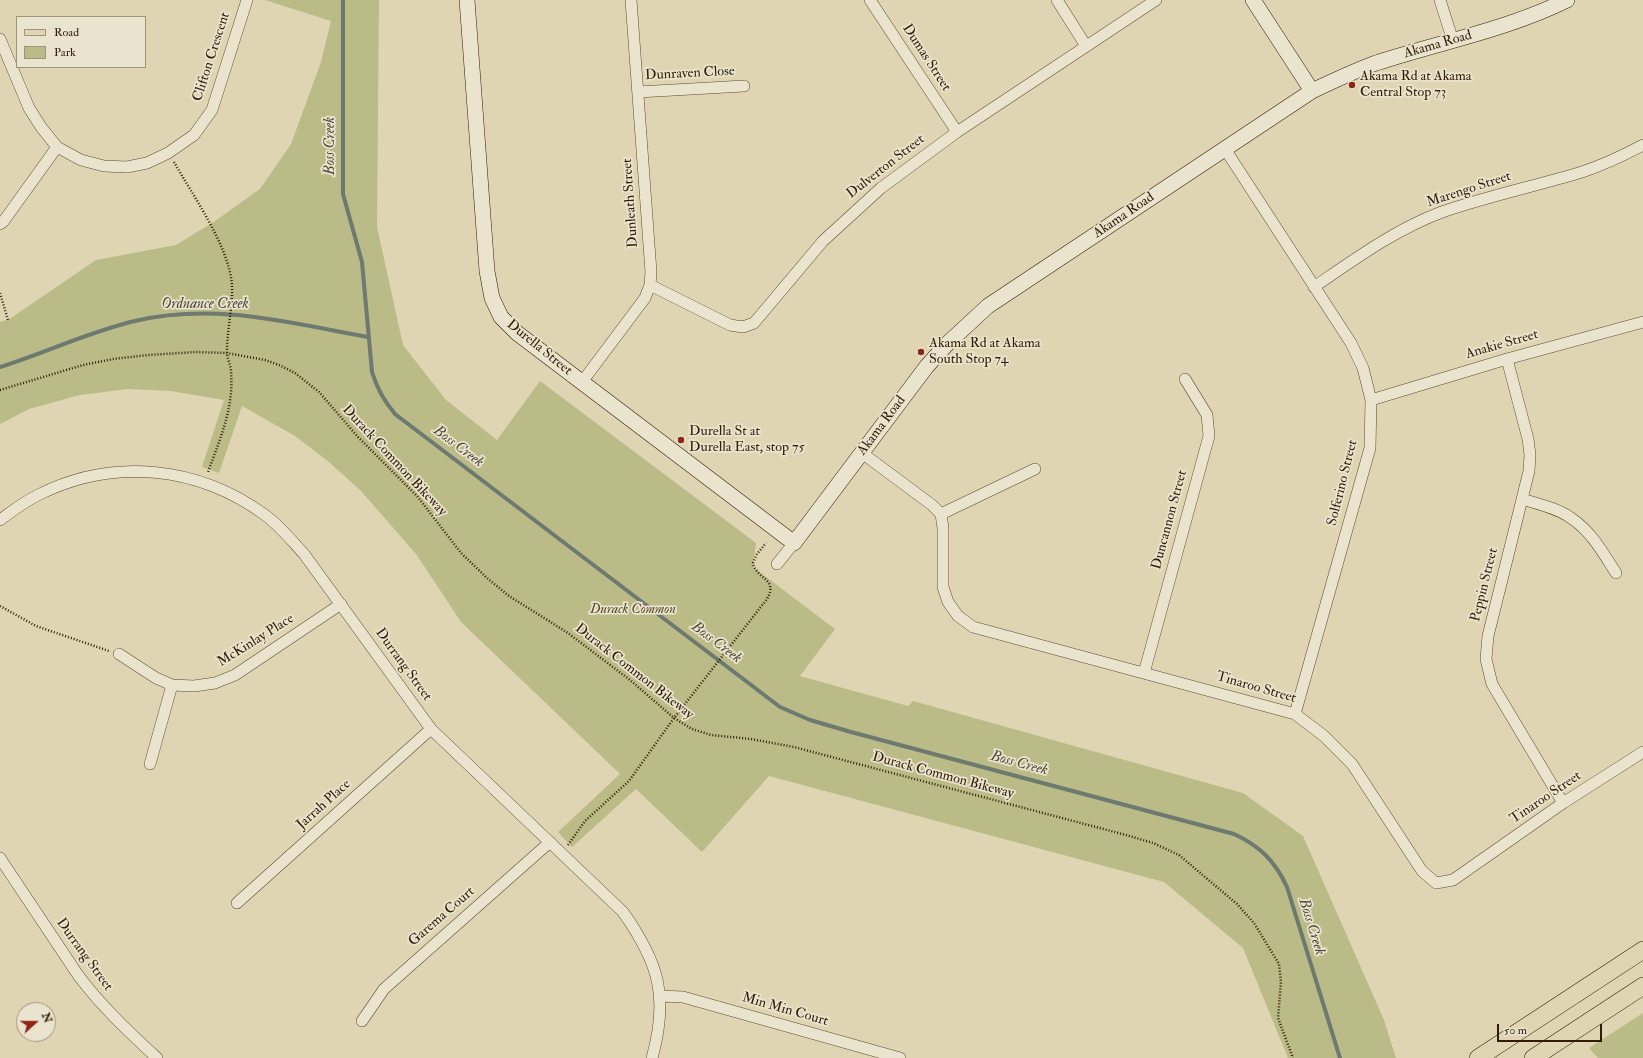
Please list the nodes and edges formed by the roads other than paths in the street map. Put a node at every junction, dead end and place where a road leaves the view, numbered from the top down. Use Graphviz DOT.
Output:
graph roads {
  1 [pos="247,0"];
  2 [pos="467,0"];
  3 [pos="631,0"];
  4 [pos="870,0"];
  5 [pos="1057,0"];
  6 [pos="1156,0"];
  7 [pos="1253,0"];
  8 [pos="1440,0"];
  9 [pos="1567,0"];
  10 [pos="0,39"];
  11 [pos="1453,41"];
  12 [pos="1086,46"];
  13 [pos="744,86"];
  14 [pos="1312,91"];
  15 [pos="638,92"];
  16 [pos="957,132"];
  17 [pos="1643,145"];
  18 [pos="57,148"];
  19 [pos="1225,149"];
  20 [pos="0,224"];
  21 [pos="650,285"];
  22 [pos="1314,287"];
  23 [pos="1642,324"];
  24 [pos="1507,359"];
  25 [pos="1185,379"];
  26 [pos="582,382"];
  27 [pos="1371,400"];
  28 [pos="862,453"];
  29 [pos="1035,470"];
  30 [pos="1522,499"];
  31 [pos="941,514"];
  32 [pos="0,520"];
  33 [pos="794,542"];
  34 [pos="777,564"];
  35 [pos="1616,574"];
  36 [pos="341,604"];
  37 [pos="119,654"];
  38 [pos="1144,672"];
  39 [pos="172,685"];
  40 [pos="1295,714"];
  41 [pos="431,729"];
  42 [pos="1643,752"];
  43 [pos="150,764"];
  44 [pos="1563,803"];
  45 [pos="550,842"];
  46 [pos="0,858"];
  47 [pos="237,903"];
  48 [pos="1643,950"];
  49 [pos="1643,986"];
  50 [pos="660,996"];
  51 [pos="362,1021"];
  52 [pos="157,1058"];
  53 [pos="652,1058"];
  54 [pos="900,1058"];
  55 [pos="1478,1058"];
  56 [pos="1533,1058"];
  1 -- 18 [label="street, Clifton Crescent"];
  2 -- 26 [label="street, Durella Street"];
  3 -- 15 [label="street, Dunleath Street"];
  4 -- 16 [label="street, Dumas Street"];
  5 -- 12 [label="street"];
  6 -- 12 [label="street, Dulverton Street"];
  7 -- 14 [label="street"];
  8 -- 11 [label="street"];
  9 -- 11 [label="street, Akama Road"];
  10 -- 18 [label="street, Clifton Crescent"];
  11 -- 14 [label="street, Akama Road"];
  12 -- 16 [label="street, Dulverton Street"];
  13 -- 15 [label="street, Dunraven Close"];
  14 -- 19 [label="street, Akama Road"];
  15 -- 21 [label="street, Dunleath Street"];
  16 -- 21 [label="street, Dulverton Street"];
  17 -- 22 [label="street, Marengo Street"];
  18 -- 20 [label="street"];
  19 -- 22 [label="street, Solferino Street"];
  19 -- 28 [label="street, Akama Road"];
  21 -- 26 [label="street, Dunleath Street"];
  22 -- 27 [label="street, Solferino Street"];
  23 -- 24 [label="street, Anakie Street"];
  24 -- 27 [label="street, Anakie Street"];
  24 -- 30 [label="street, Peppin Street"];
  25 -- 38 [label="street, Duncannon Street"];
  26 -- 33 [label="street, Durella Street"];
  27 -- 40 [label="street, Solferino Street"];
  28 -- 31 [label="street"];
  28 -- 33 [label="street, Akama Road"];
  29 -- 31 [label="street"];
  30 -- 35 [label="street"];
  30 -- 44 [label="street, Peppin Street"];
  31 -- 38 [label="street, Tinaroo Street"];
  32 -- 36 [label="street, Durrang Street"];
  33 -- 34 [label="street, Akama Road"];
  36 -- 39 [label="street, McKinlay Place"];
  36 -- 41 [label="street, Durrang Street"];
  37 -- 39 [label="street, McKinlay Place"];
  38 -- 40 [label="street, Tinaroo Street"];
  39 -- 43 [label="street"];
  40 -- 44 [label="street, Tinaroo Street"];
  41 -- 45 [label="street, Durrang Street"];
  41 -- 47 [label="street, Jarrah Place"];
  42 -- 44 [label="street, Tinaroo Street"];
  45 -- 50 [label="street, Durrang Street"];
  45 -- 51 [label="street, Garema Court"];
  46 -- 52 [label="street, Durrang Street"];
  48 -- 55 [label="main road"];
  49 -- 56 [label="main road"];
  50 -- 53 [label="street, Durrang Street"];
  50 -- 54 [label="street, Min Min Court"];
}
